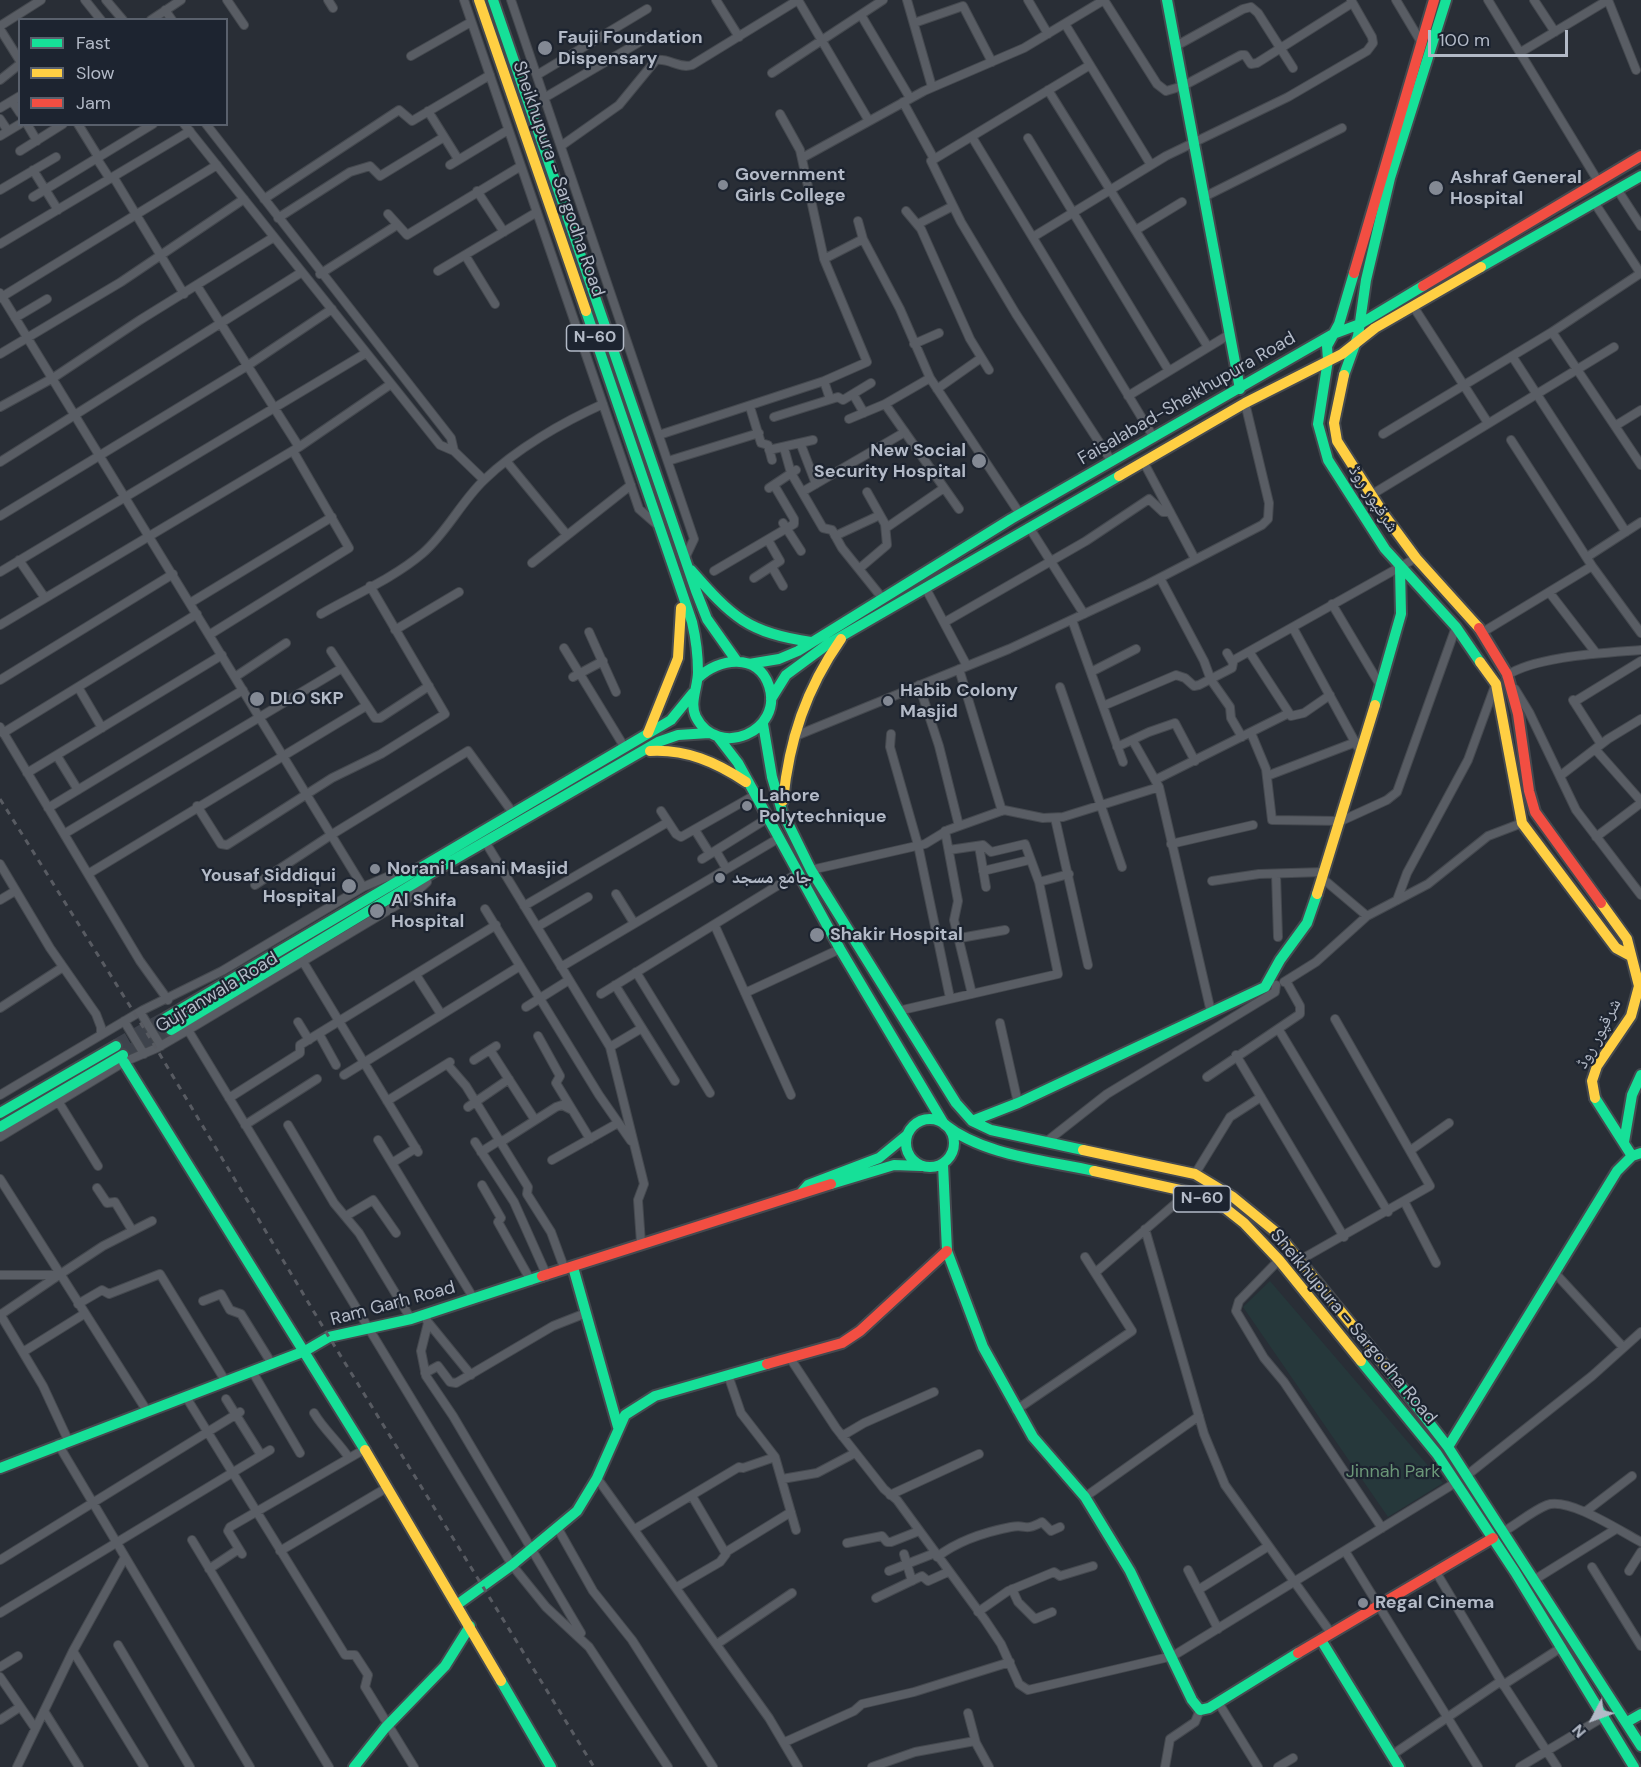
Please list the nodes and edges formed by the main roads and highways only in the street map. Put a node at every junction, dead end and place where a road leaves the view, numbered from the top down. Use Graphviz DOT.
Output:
graph roads {
  1 [pos="479,0"];
  2 [pos="493,0"];
  3 [pos="1167,0"];
  4 [pos="1434,0"];
  5 [pos="1448,1"];
  6 [pos="1641,156"];
  7 [pos="1641,176"];
  8 [pos="1360,324"];
  9 [pos="1333,334"];
  10 [pos="1355,344"];
  11 [pos="1328,360"];
  12 [pos="1240,390"];
  13 [pos="1337,441"];
  14 [pos="1322,445"];
  15 [pos="685,562"];
  16 [pos="1400,568"];
  17 [pos="676,571"];
  18 [pos="846,633"];
  19 [pos="811,642"];
  20 [pos="736,660"];
  21 [pos="749,664"];
  22 [pos="698,678"];
  23 [pos="693,693"];
  24 [pos="771,699"];
  25 [pos="764,724"];
  26 [pos="648,733"];
  27 [pos="713,735"];
  28 [pos="646,752"];
  29 [pos="748,783"];
  30 [pos="782,810"];
  31 [pos="1629,955"];
  32 [pos="166,1018"];
  33 [pos="171,1030"];
  34 [pos="121,1055"];
  35 [pos="1641,1075"];
  36 [pos="0,1113"];
  37 [pos="976,1123"];
  38 [pos="944,1124"];
  39 [pos="0,1127"];
  40 [pos="1007,1133"];
  41 [pos="908,1135"];
  42 [pos="970,1140"];
  43 [pos="1624,1142"];
  44 [pos="992,1148"];
  45 [pos="1637,1155"];
  46 [pos="943,1164"];
  47 [pos="921,1166"];
  48 [pos="802,1192"];
  49 [pos="947,1251"];
  50 [pos="569,1269"];
  51 [pos="1365,1340"];
  52 [pos="305,1351"];
  53 [pos="1351,1351"];
  54 [pos="618,1427"];
  55 [pos="1448,1447"];
  56 [pos="0,1468"];
  57 [pos="1493,1538"];
  58 [pos="458,1604"];
  59 [pos="470,1626"];
  60 [pos="1321,1640"];
  61 [pos="1641,1714"];
  62 [pos="1627,1722"];
  63 [pos="1641,1746"];
  64 [pos="354,1767"];
  65 [pos="552,1767"];
  66 [pos="1399,1767"];
  67 [pos="1634,1767"];
  1 -- 17 [label="main road, Sheikhupura - Sargodha Road / N-60"];
  2 -- 15 [label="main road, Sheikhupura - Sargodha Road / N-60"];
  3 -- 12 [label="main road"];
  4 -- 9 [label="main road, شرقپور روڈ"];
  5 -- 8 [label="main road"];
  6 -- 8 [label="main road, Faisalabad-Sheikhupura Road"];
  7 -- 10 [label="main road, Faisalabad-Sheikhupura Road"];
  8 -- 9 [label="main road, Faisalabad-Sheikhupura Road"];
  8 -- 10 [label="main road"];
  9 -- 11 [label="main road, شرقپور روڈ"];
  9 -- 12 [label="main road, Faisalabad-Sheikhupura Road"];
  10 -- 11 [label="main road, Faisalabad-Sheikhupura Road"];
  10 -- 13 [label="main road"];
  11 -- 14 [label="main road, شرقپور روڈ"];
  11 -- 18 [label="main road, Faisalabad-Sheikhupura Road"];
  12 -- 19 [label="main road, Faisalabad-Sheikhupura Road"];
  13 -- 14 [label="main road"];
  13 -- 31 [label="main road, شرقپور روڈ"];
  14 -- 16 [label="main road, شرقپور روڈ"];
  15 -- 19 [label="main road"];
  15 -- 20 [label="main road, Sheikhupura - Sargodha Road / N-60"];
  16 -- 31 [label="main road, شرقپور روڈ"];
  16 -- 37 [label="main road"];
  17 -- 22 [label="main road, Sheikhupura - Sargodha Road / N-60"];
  17 -- 26 [label="main road"];
  18 -- 24 [label="main road, Faisalabad-Sheikhupura Road"];
  18 -- 30 [label="main road"];
  19 -- 21 [label="main road, Faisalabad-Sheikhupura Road"];
  20 -- 21 [label="main road"];
  20 -- 22 [label="main road"];
  21 -- 24 [label="main road"];
  22 -- 23 [label="main road"];
  23 -- 26 [label="main road, Gujranwala Road"];
  23 -- 27 [label="main road"];
  24 -- 25 [label="main road"];
  25 -- 27 [label="main road"];
  25 -- 30 [label="main road"];
  26 -- 32 [label="main road, Gujranwala Road"];
  27 -- 28 [label="main road, Gujranwala Road"];
  27 -- 29 [label="main road, Sheikhupura - Sargodha Road / N-60"];
  28 -- 29 [label="main road"];
  28 -- 33 [label="main road, Gujranwala Road"];
  29 -- 38 [label="main road, Sheikhupura - Sargodha Road / N-60"];
  30 -- 37 [label="main road"];
  31 -- 43 [label="main road, شرقپور روڈ"];
  34 -- 36 [label="main road, Gujranwala Road"];
  34 -- 39 [label="main road, Gujranwala Road"];
  34 -- 52 [label="main road"];
  35 -- 43 [label="main road"];
  37 -- 40 [label="main road, Sheikhupura - Sargodha Road / N-60"];
  37 -- 42 [label="main road"];
  38 -- 41 [label="main road"];
  38 -- 42 [label="main road, Sheikhupura - Sargodha Road / N-60"];
  38 -- 46 [label="main road"];
  40 -- 44 [label="main road"];
  40 -- 51 [label="main road, Sheikhupura - Sargodha Road / N-60"];
  41 -- 47 [label="main road"];
  41 -- 48 [label="main road, Ram Garh Road"];
  42 -- 44 [label="main road, Sheikhupura - Sargodha Road / N-60"];
  43 -- 45 [label="main road, شرقپور روڈ"];
  44 -- 53 [label="main road, Sheikhupura - Sargodha Road / N-60"];
  45 -- 55 [label="main road"];
  46 -- 47 [label="main road"];
  46 -- 49 [label="main road"];
  47 -- 48 [label="main road, Ram Garh Road"];
  48 -- 50 [label="main road, Ram Garh Road"];
  49 -- 54 [label="main road"];
  49 -- 60 [label="main road"];
  50 -- 52 [label="main road, Ram Garh Road"];
  50 -- 54 [label="main road"];
  51 -- 53 [label="main road"];
  51 -- 55 [label="main road, Sheikhupura - Sargodha Road / N-60"];
  52 -- 56 [label="main road, Ram Garh Road"];
  52 -- 58 [label="main road"];
  53 -- 57 [label="main road, Sheikhupura - Sargodha Road / N-60"];
  54 -- 58 [label="main road"];
  55 -- 62 [label="main road, Sheikhupura - Sargodha Road / N-60"];
  57 -- 60 [label="main road"];
  57 -- 67 [label="main road, Sheikhupura - Sargodha Road / N-60"];
  58 -- 59 [label="main road"];
  59 -- 64 [label="main road"];
  59 -- 65 [label="main road"];
  60 -- 66 [label="main road"];
  61 -- 62 [label="main road"];
  62 -- 63 [label="main road, Sheikhupura - Sargodha Road / N-60"];
}
